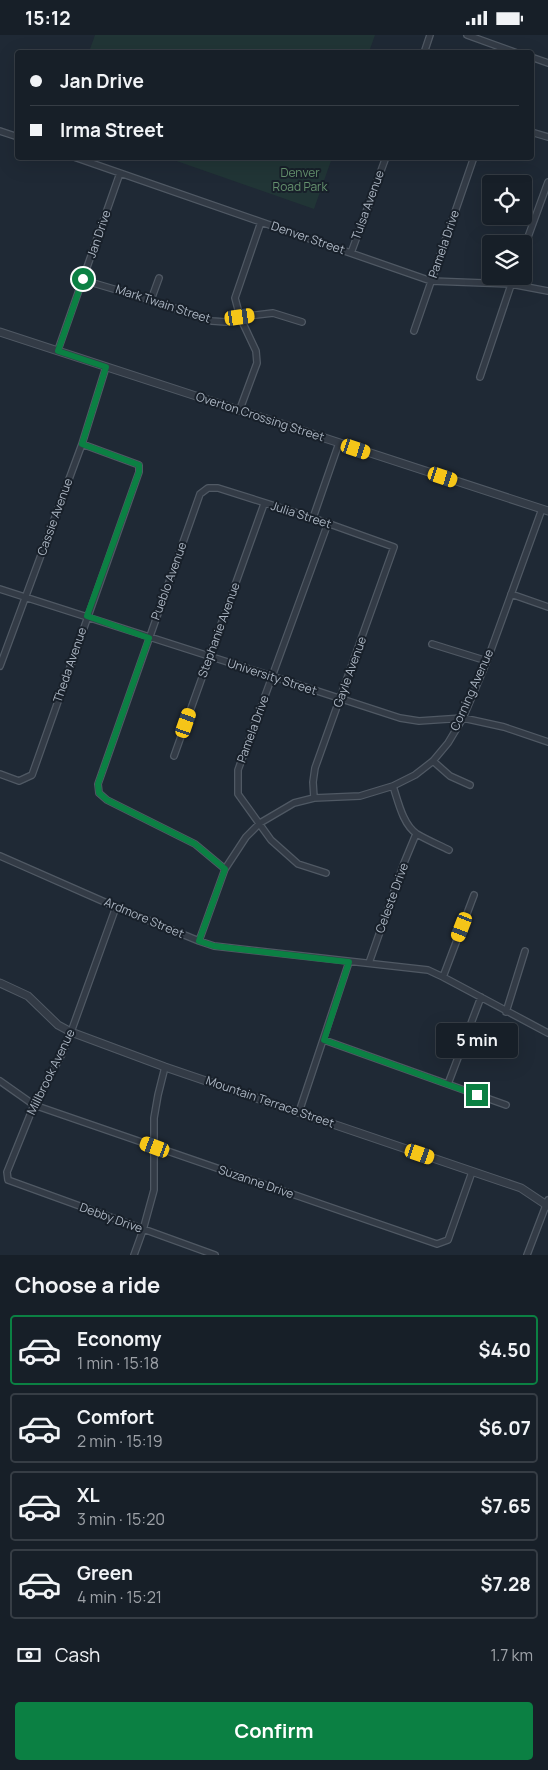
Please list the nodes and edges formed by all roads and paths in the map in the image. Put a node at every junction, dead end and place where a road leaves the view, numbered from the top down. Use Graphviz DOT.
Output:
graph roads {
  1 [pos="430,35"];
  2 [pos="466,35"];
  3 [pos="425,50"];
  4 [pos="508,50"];
  5 [pos="534,58"];
  6 [pos="548,63"];
  7 [pos="0,131"];
  8 [pos="534,133"];
  9 [pos="15,136"];
  10 [pos="548,137"];
  11 [pos="85,160"];
  12 [pos="385,160"];
  13 [pos="473,160"];
  14 [pos="120,173"];
  15 [pos="548,182"];
  16 [pos="261,222"];
  17 [pos="529,235"];
  18 [pos="351,253"];
  19 [pos="159,278"];
  20 [pos="83,279"];
  21 [pos="431,281"];
  22 [pos="482,284"];
  23 [pos="511,285"];
  24 [pos="548,291"];
  25 [pos="151,300"];
  26 [pos="240,317"];
  27 [pos="302,322"];
  28 [pos="414,331"];
  29 [pos="0,332"];
  30 [pos="58,351"];
  31 [pos="106,367"];
  32 [pos="480,377"];
  33 [pos="240,409"];
  34 [pos="339,443"];
  35 [pos="82,444"];
  36 [pos="208,487"];
  37 [pos="264,504"];
  38 [pos="545,510"];
  39 [pos="313,518"];
  40 [pos="328,523"];
  41 [pos="394,547"];
  42 [pos="0,589"];
  43 [pos="511,594"];
  44 [pos="25,597"];
  45 [pos="548,607"];
  46 [pos="87,616"];
  47 [pos="149,638"];
  48 [pos="432,643"];
  49 [pos="209,657"];
  50 [pos="486,661"];
  51 [pos="0,666"];
  52 [pos="273,676"];
  53 [pos="340,699"];
  54 [pos="463,718"];
  55 [pos="548,742"];
  56 [pos="174,756"];
  57 [pos="433,761"];
  58 [pos="0,774"];
  59 [pos="470,785"];
  60 [pos="393,786"];
  61 [pos="314,798"];
  62 [pos="260,823"];
  63 [pos="416,834"];
  64 [pos="449,850"];
  65 [pos="0,856"];
  66 [pos="225,869"];
  67 [pos="326,873"];
  68 [pos="474,895"];
  69 [pos="116,907"];
  70 [pos="199,941"];
  71 [pos="525,951"];
  72 [pos="349,962"];
  73 [pos="369,963"];
  74 [pos="443,977"];
  75 [pos="0,983"];
  76 [pos="481,997"];
  77 [pos="506,1012"];
  78 [pos="71,1032"];
  79 [pos="548,1033"];
  80 [pos="324,1040"];
  81 [pos="165,1067"];
  82 [pos="0,1081"];
  83 [pos="448,1084"];
  84 [pos="34,1105"];
  85 [pos="506,1105"];
  86 [pos="299,1112"];
  87 [pos="155,1147"];
  88 [pos="472,1172"];
  89 [pos="8,1180"];
  90 [pos="548,1203"];
  91 [pos="143,1230"];
  92 [pos="134,1255"];
  93 [pos="216,1255"];
  94 [pos="527,1255"];
  1 -- 3 [label="street"];
  2 -- 4 [label="street"];
  5 -- 6 [label="street"];
  7 -- 9 [label="street"];
  8 -- 10 [label="street"];
  11 -- 14 [label="street, Denver Street"];
  12 -- 18 [label="street, Tulsa Avenue"];
  13 -- 21 [label="street, Pamela Drive"];
  14 -- 16 [label="street, Denver Street"];
  14 -- 20 [label="street, Jan Drive"];
  15 -- 17 [label="street"];
  16 -- 18 [label="street, Denver Street"];
  16 -- 26 [label="street"];
  18 -- 21 [label="street, Denver Street"];
  19 -- 25 [label="street"];
  20 -- 25 [label="street, Mark Twain Street"];
  20 -- 30 [label="street, Jan Drive"];
  21 -- 22 [label="street, Denver Street"];
  21 -- 28 [label="street, Pamela Drive"];
  23 -- 24 [label="street, Denver Street"];
  23 -- 32 [label="street"];
  25 -- 26 [label="street, Mark Twain Street"];
  26 -- 27 [label="street, Mark Twain Street"];
  26 -- 33 [label="street"];
  29 -- 30 [label="street, Overton Crossing Street"];
  30 -- 31 [label="street, Overton Crossing Street"];
  31 -- 33 [label="street, Overton Crossing Street"];
  31 -- 35 [label="street, Cassie Avenue"];
  33 -- 34 [label="street, Overton Crossing Street"];
  34 -- 38 [label="street, Overton Crossing Street"];
  34 -- 39 [label="street"];
  35 -- 44 [label="street, Cassie Avenue"];
  35 -- 46 [label="street, Theda Avenue"];
  36 -- 37 [label="street, Julia Street"];
  36 -- 47 [label="street, Pueblo Avenue"];
  37 -- 39 [label="street, Julia Street"];
  37 -- 49 [label="street, Stephanie Avenue"];
  38 -- 43 [label="street, Corning Avenue"];
  39 -- 40 [label="street, Julia Street"];
  40 -- 41 [label="street, Julia Street"];
  40 -- 52 [label="street, Pamela Drive"];
  41 -- 53 [label="street, Gayle Avenue"];
  42 -- 44 [label="street, University Street"];
  43 -- 45 [label="street"];
  43 -- 50 [label="street, Corning Avenue"];
  44 -- 46 [label="street, University Street"];
  44 -- 51 [label="street, Cassie Avenue"];
  46 -- 47 [label="street, University Street"];
  46 -- 58 [label="street, Theda Avenue"];
  47 -- 49 [label="street, University Street"];
  47 -- 66 [label="street, Pueblo Avenue"];
  48 -- 50 [label="street"];
  49 -- 52 [label="street, University Street"];
  49 -- 56 [label="street, Stephanie Avenue"];
  50 -- 54 [label="street, Corning Avenue"];
  52 -- 53 [label="street, University Street"];
  52 -- 62 [label="street, Pamela Drive"];
  53 -- 54 [label="street, University Street"];
  53 -- 61 [label="street, Gayle Avenue"];
  54 -- 55 [label="street, University Street"];
  54 -- 57 [label="street, Corning Avenue"];
  57 -- 59 [label="street"];
  57 -- 60 [label="street, Corning Avenue"];
  60 -- 61 [label="street, Corning Avenue"];
  60 -- 63 [label="street"];
  61 -- 62 [label="street, Corning Avenue"];
  62 -- 66 [label="street, Corning Avenue"];
  62 -- 67 [label="street, Pamela Drive"];
  63 -- 64 [label="street"];
  63 -- 73 [label="street, Celeste Drive"];
  65 -- 69 [label="street, Ardmore Street"];
  66 -- 70 [label="street, Corning Avenue"];
  68 -- 74 [label="street"];
  69 -- 70 [label="street, Ardmore Street"];
  69 -- 78 [label="street, Millbrook Avenue"];
  70 -- 72 [label="street, Ardmore Street"];
  71 -- 77 [label="street"];
  72 -- 73 [label="street, Ardmore Street"];
  72 -- 80 [label="street"];
  73 -- 74 [label="street, Ardmore Street"];
  74 -- 76 [label="street, Ardmore Street"];
  75 -- 78 [label="street, Mountain Terrace Street"];
  76 -- 77 [label="street, Ardmore Street"];
  76 -- 83 [label="street"];
  77 -- 79 [label="street, Ardmore Street"];
  78 -- 81 [label="street, Mountain Terrace Street"];
  78 -- 84 [label="street, Millbrook Avenue"];
  80 -- 83 [label="street"];
  80 -- 86 [label="street"];
  81 -- 86 [label="street, Mountain Terrace Street"];
  81 -- 87 [label="street"];
  82 -- 84 [label="street, Suzanne Drive"];
  83 -- 85 [label="street"];
  84 -- 87 [label="street, Suzanne Drive"];
  84 -- 89 [label="street, Millbrook Avenue"];
  86 -- 88 [label="street, Mountain Terrace Street"];
  87 -- 88 [label="street, Suzanne Drive"];
  87 -- 91 [label="street"];
  88 -- 90 [label="street, Mountain Terrace Street"];
  89 -- 91 [label="street, Debby Drive"];
  90 -- 94 [label="street"];
  91 -- 92 [label="street"];
  91 -- 93 [label="street, Debby Drive"];
}
